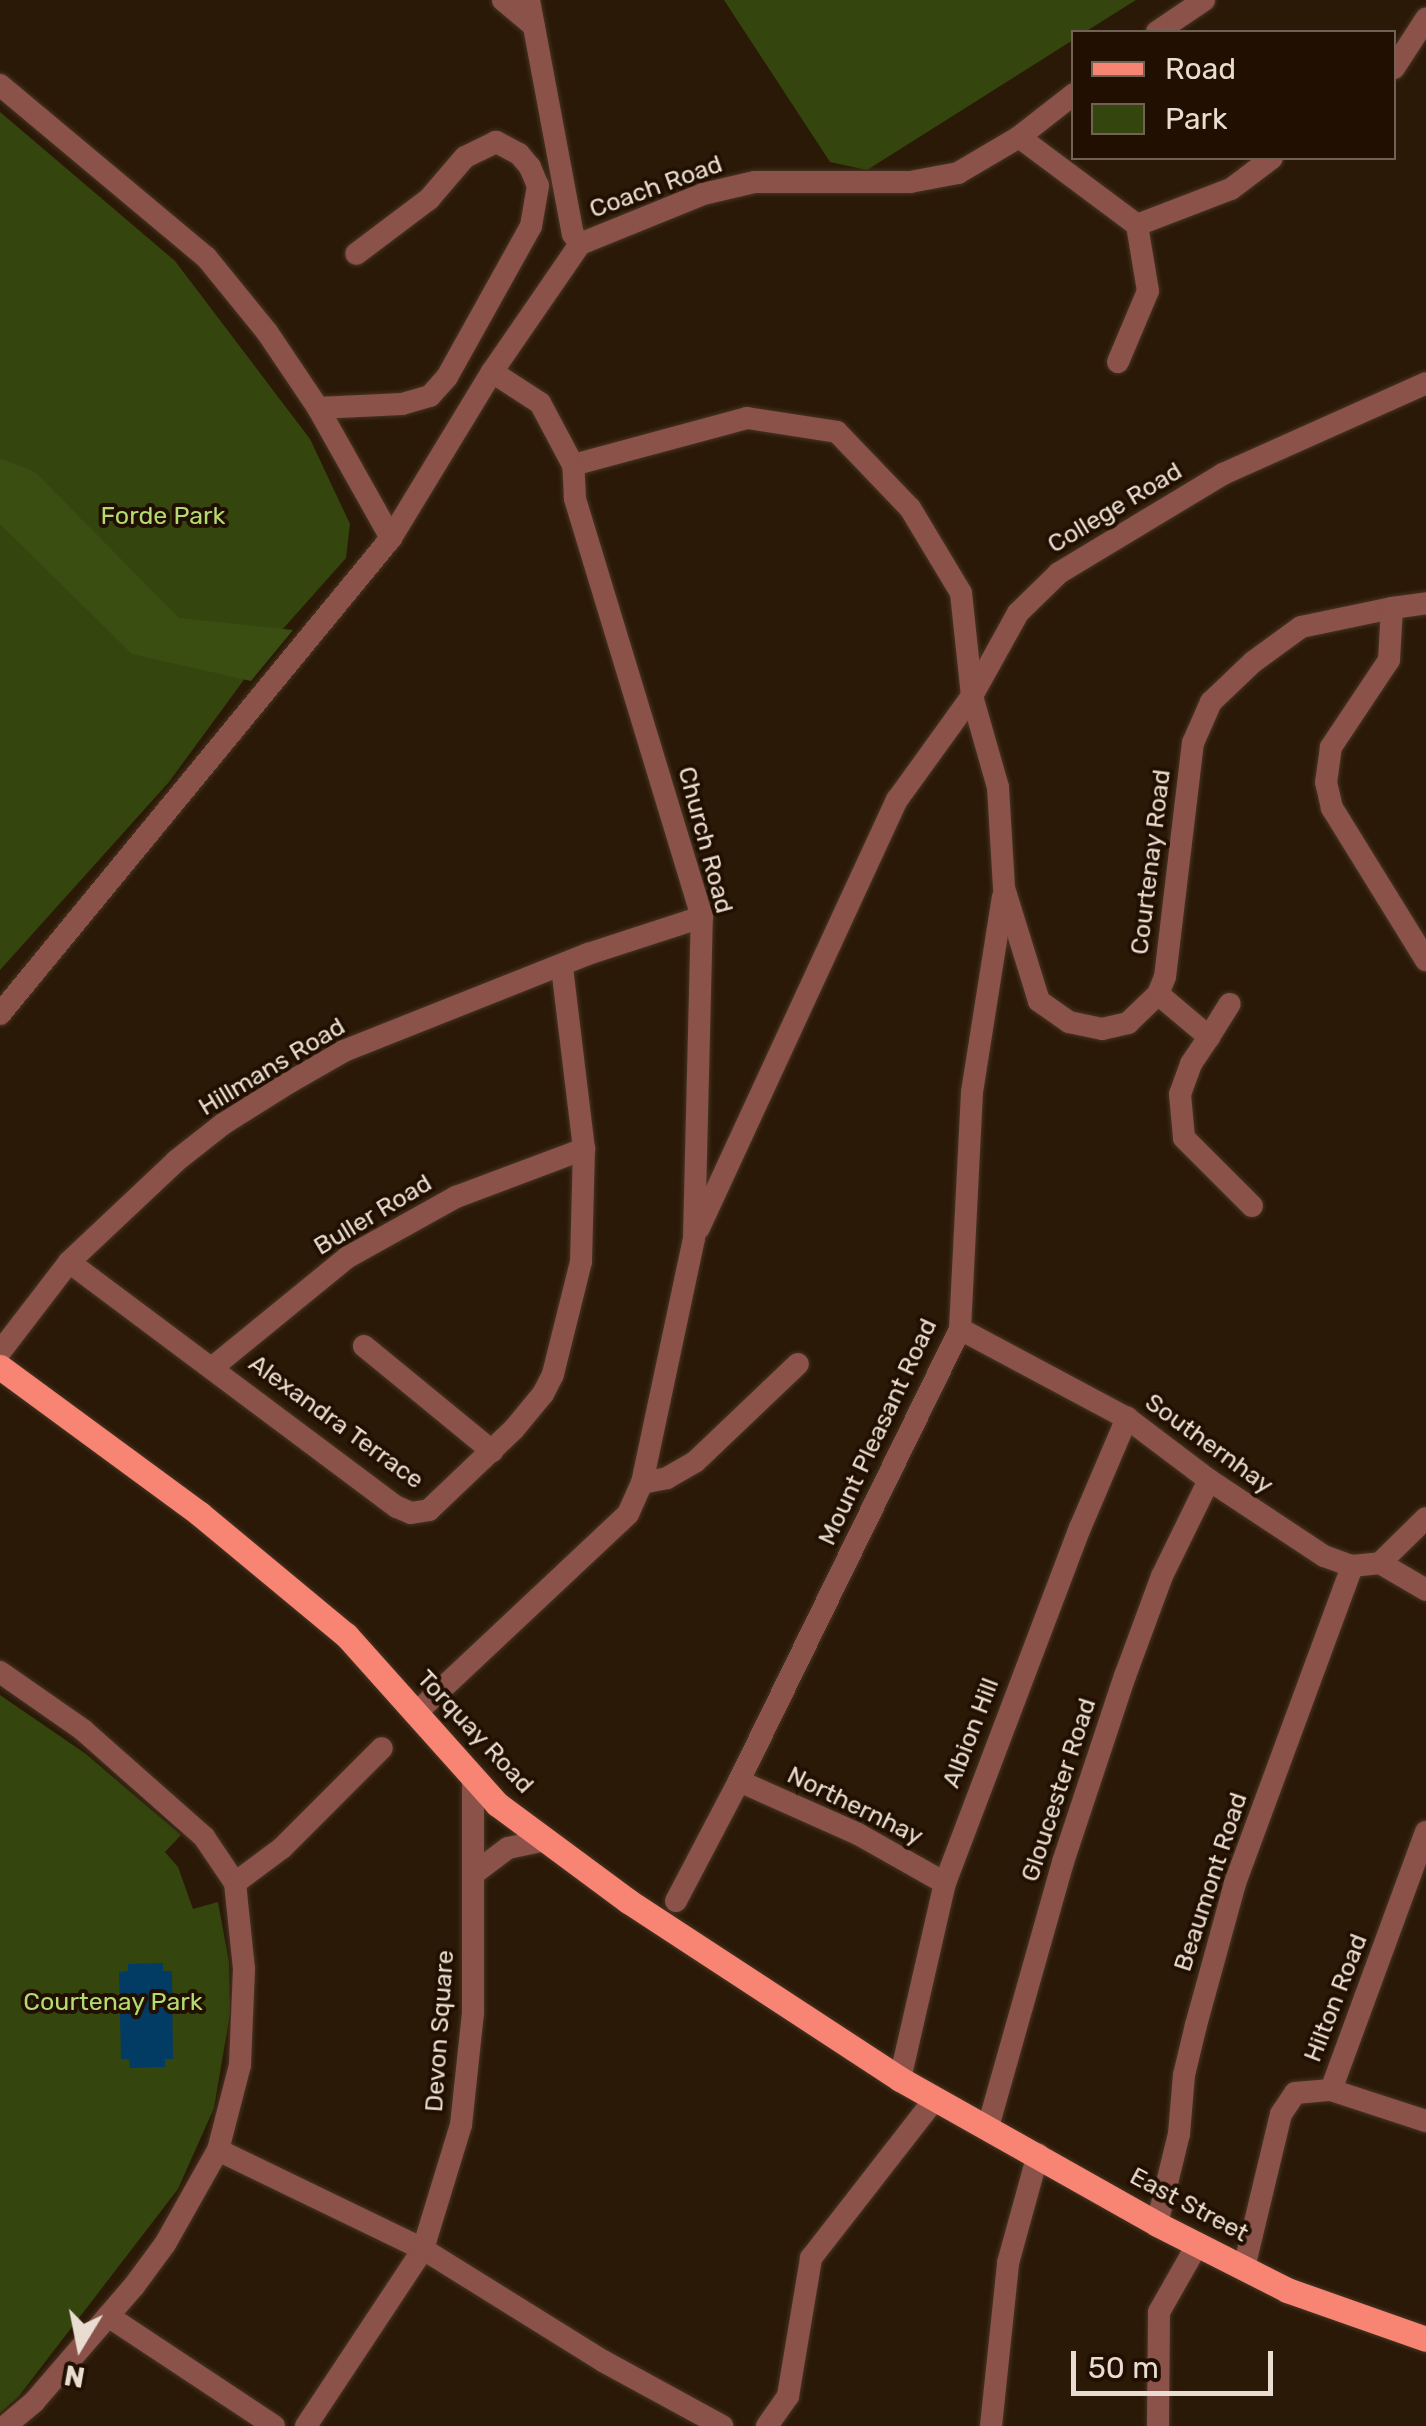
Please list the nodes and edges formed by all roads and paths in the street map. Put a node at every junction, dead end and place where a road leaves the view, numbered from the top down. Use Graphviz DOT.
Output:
graph roads {
  1 [pos="502,0"];
  2 [pos="529,0"];
  3 [pos="1204,0"];
  4 [pos="1426,19"];
  5 [pos="534,26"];
  6 [pos="1160,30"];
  7 [pos="1396,65"];
  8 [pos="0,85"];
  9 [pos="1071,96"];
  10 [pos="1019,137"];
  11 [pos="1269,160"];
  12 [pos="1137,225"];
  13 [pos="580,244"];
  14 [pos="356,254"];
  15 [pos="1118,362"];
  16 [pos="492,372"];
  17 [pos="1426,383"];
  18 [pos="318,408"];
  19 [pos="573,465"];
  20 [pos="391,538"];
  21 [pos="1426,603"];
  22 [pos="1392,608"];
  23 [pos="972,696"];
  24 [pos="1004,888"];
  25 [pos="702,917"];
  26 [pos="1426,960"];
  27 [pos="562,966"];
  28 [pos="1158,994"];
  29 [pos="1230,1004"];
  30 [pos="0,1014"];
  31 [pos="1209,1037"];
  32 [pos="584,1149"];
  33 [pos="1252,1206"];
  34 [pos="694,1238"];
  35 [pos="70,1262"];
  36 [pos="960,1329"];
  37 [pos="364,1346"];
  38 [pos="0,1352"];
  39 [pos="798,1364"];
  40 [pos="0,1367"];
  41 [pos="213,1367"];
  42 [pos="1127,1418"];
  43 [pos="492,1451"];
  44 [pos="1209,1480"];
  45 [pos="642,1482"];
  46 [pos="1426,1518"];
  47 [pos="1380,1563"];
  48 [pos="1352,1566"];
  49 [pos="1426,1590"];
  50 [pos="0,1672"];
  51 [pos="415,1714"];
  52 [pos="382,1748"];
  53 [pos="472,1780"];
  54 [pos="739,1782"];
  55 [pos="1426,1832"];
  56 [pos="542,1841"];
  57 [pos="476,1872"];
  58 [pos="945,1883"];
  59 [pos="235,1884"];
  60 [pos="676,1901"];
  61 [pos="900,2079"];
  62 [pos="1331,2090"];
  63 [pos="936,2099"];
  64 [pos="1426,2121"];
  65 [pos="988,2127"];
  66 [pos="218,2150"];
  67 [pos="1038,2154"];
  68 [pos="1157,2224"];
  69 [pos="1197,2245"];
  70 [pos="423,2249"];
  71 [pos="1244,2268"];
  72 [pos="108,2316"];
  73 [pos="1426,2339"];
  74 [pos="5,2426"];
  75 [pos="274,2426"];
  76 [pos="306,2426"];
  77 [pos="722,2426"];
  78 [pos="767,2426"];
  79 [pos="991,2426"];
  80 [pos="1158,2426"];
  1 -- 5 [label="street"];
  2 -- 5 [label="street"];
  3 -- 6 [label="street"];
  4 -- 7 [label="street"];
  5 -- 13 [label="street"];
  8 -- 18 [label="street"];
  9 -- 10 [label="street, Coach Road"];
  10 -- 12 [label="street"];
  10 -- 13 [label="street, Coach Road"];
  11 -- 12 [label="street"];
  12 -- 15 [label="street"];
  13 -- 16 [label="street, Coach Road"];
  14 -- 18 [label="street"];
  16 -- 19 [label="street, Church Road"];
  16 -- 20 [label="street, Coach Road"];
  17 -- 23 [label="street, College Road"];
  18 -- 20 [label="street"];
  19 -- 23 [label="street"];
  19 -- 25 [label="street, Church Road"];
  20 -- 30 [label="street"];
  21 -- 22 [label="street, Courtenay Road"];
  22 -- 26 [label="street"];
  22 -- 28 [label="street, Courtenay Road"];
  23 -- 24 [label="street"];
  23 -- 34 [label="street"];
  24 -- 28 [label="street"];
  24 -- 36 [label="street, Mount Pleasant Road"];
  25 -- 27 [label="street, Hillmans Road"];
  25 -- 34 [label="street, Church Road"];
  27 -- 32 [label="street, Alexandra Terrace"];
  27 -- 35 [label="street, Hillmans Road"];
  28 -- 31 [label="street"];
  29 -- 31 [label="street"];
  31 -- 33 [label="street"];
  32 -- 41 [label="street, Buller Road"];
  32 -- 43 [label="street, Alexandra Terrace"];
  34 -- 45 [label="street, Church Road"];
  35 -- 38 [label="street, Hillmans Road"];
  35 -- 41 [label="street, Alexandra Terrace"];
  36 -- 42 [label="street, Southernhay"];
  36 -- 54 [label="street, Mount Pleasant Road"];
  37 -- 43 [label="street"];
  39 -- 45 [label="street"];
  40 -- 51 [label="main road, Torquay Road"];
  41 -- 43 [label="street, Alexandra Terrace"];
  42 -- 44 [label="street, Southernhay"];
  42 -- 58 [label="street, Albion Hill"];
  44 -- 48 [label="street, Southernhay"];
  44 -- 65 [label="street, Gloucester Road"];
  45 -- 51 [label="street, Church Road"];
  46 -- 47 [label="street"];
  47 -- 48 [label="street"];
  47 -- 49 [label="street"];
  48 -- 68 [label="street, Beaumont Road"];
  50 -- 59 [label="street"];
  51 -- 53 [label="main road, Torquay Road"];
  52 -- 59 [label="street"];
  53 -- 56 [label="main road, Torquay Road"];
  53 -- 57 [label="street, Devon Square"];
  54 -- 58 [label="street, Northernhay"];
  54 -- 60 [label="street, Mount Pleasant Road"];
  55 -- 62 [label="street, Hilton Road"];
  56 -- 57 [label="street"];
  56 -- 61 [label="main road, Torquay Road"];
  57 -- 70 [label="street, Devon Square"];
  58 -- 61 [label="street, Albion Hill"];
  59 -- 66 [label="street"];
  61 -- 63 [label="main road, Torquay Road"];
  62 -- 64 [label="street"];
  62 -- 71 [label="street, Hilton Road"];
  63 -- 65 [label="main road, East Street"];
  63 -- 78 [label="street"];
  65 -- 67 [label="main road, East Street"];
  66 -- 70 [label="street"];
  66 -- 72 [label="street"];
  67 -- 68 [label="main road, East Street"];
  67 -- 79 [label="street"];
  68 -- 69 [label="main road, East Street"];
  69 -- 71 [label="main road, East Street"];
  69 -- 80 [label="street"];
  70 -- 76 [label="street, Devon Square"];
  70 -- 77 [label="street"];
  71 -- 73 [label="main road, East Street"];
  72 -- 74 [label="street"];
  72 -- 75 [label="street"];
}
